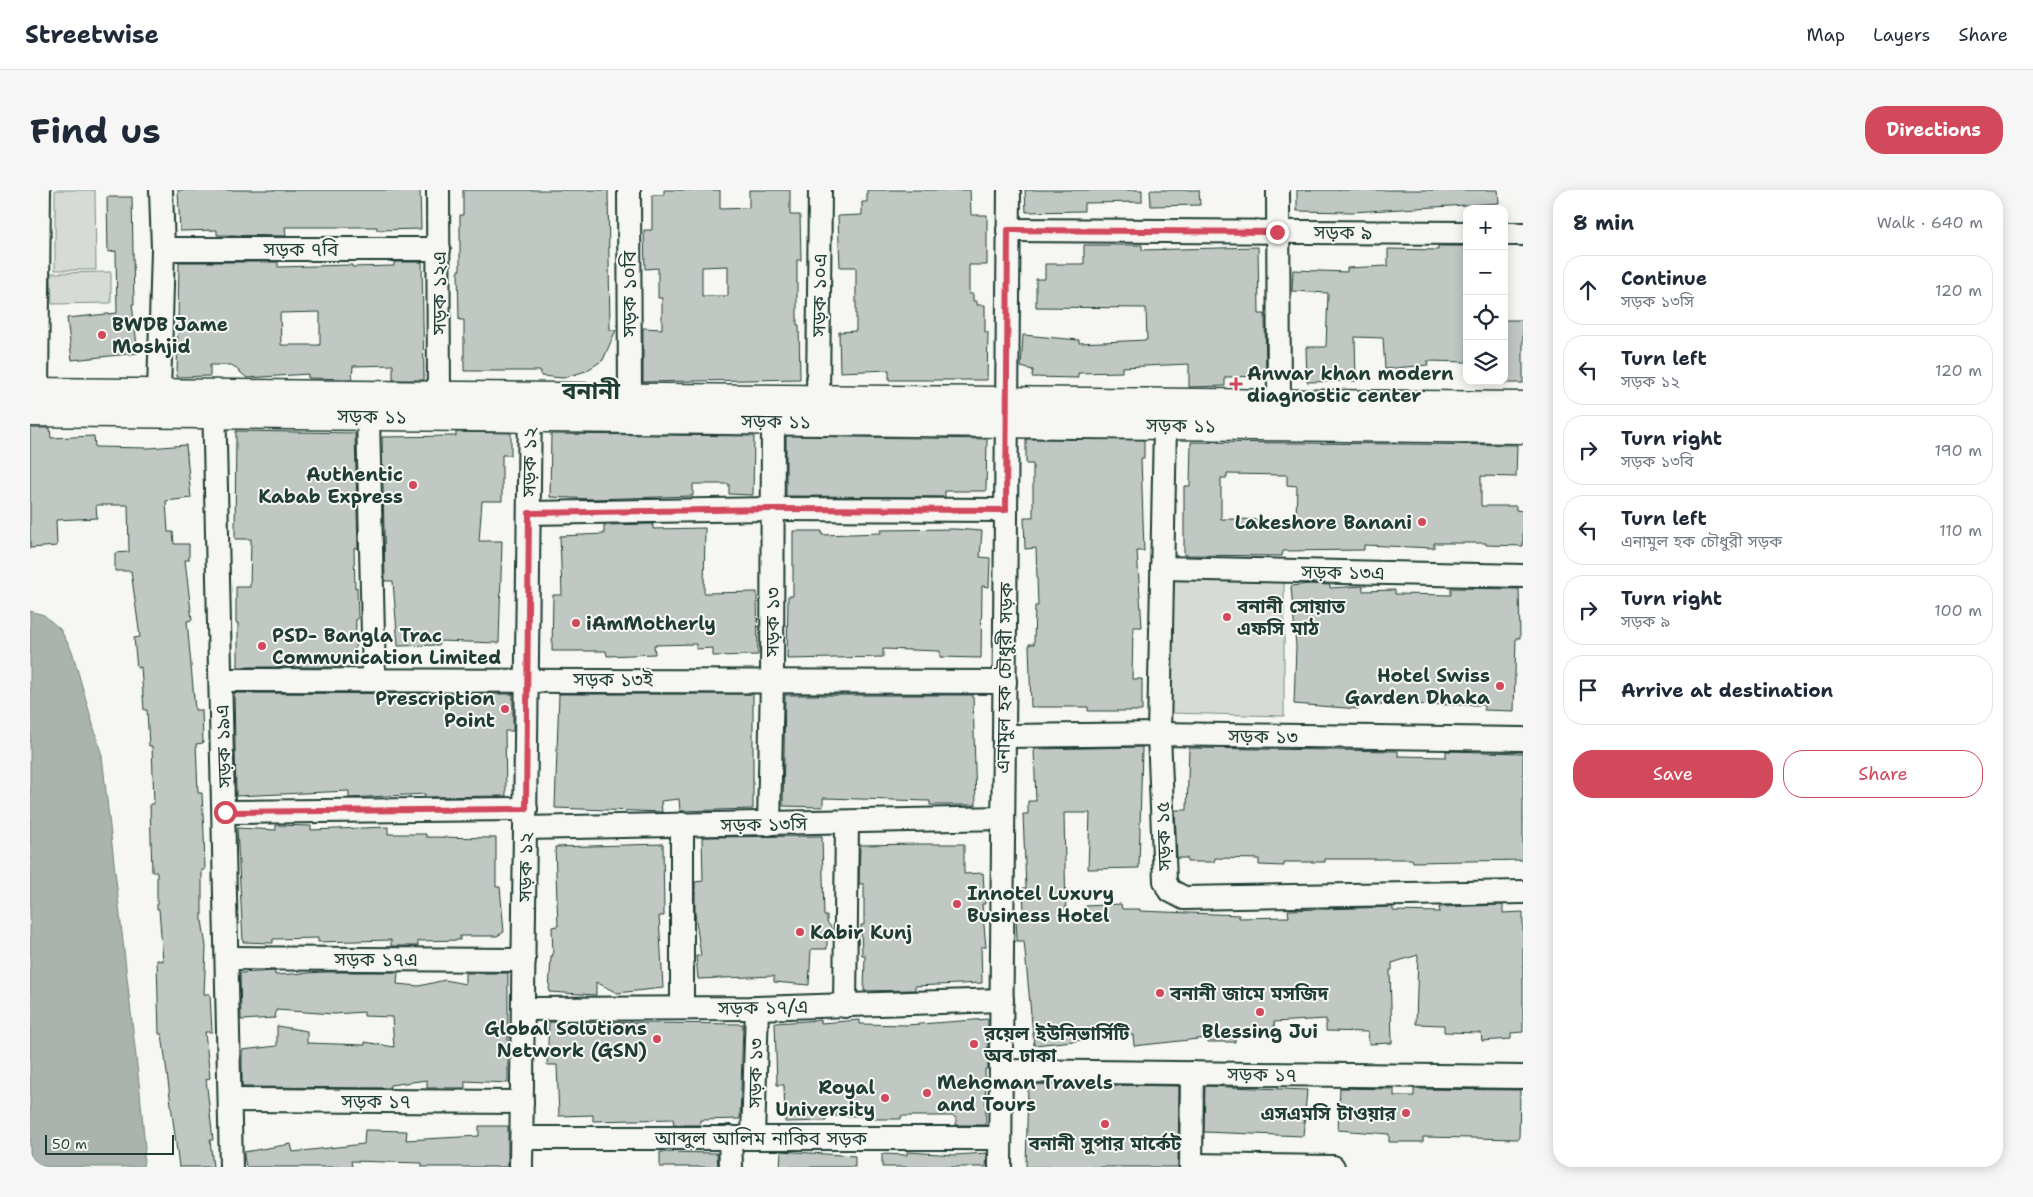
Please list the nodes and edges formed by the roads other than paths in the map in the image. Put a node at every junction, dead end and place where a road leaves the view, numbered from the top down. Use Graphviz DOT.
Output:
graph roads {
  1 [pos="40,190"];
  2 [pos="161,190"];
  3 [pos="438,190"];
  4 [pos="629,190"];
  5 [pos="820,190"];
  6 [pos="1009,190"];
  7 [pos="1278,190"];
  8 [pos="1008,230"];
  9 [pos="1277,232"];
  10 [pos="1463,233"];
  11 [pos="1508,234"];
  12 [pos="1523,234"];
  13 [pos="163,249"];
  14 [pos="438,249"];
  15 [pos="159,393"];
  16 [pos="439,396"];
  17 [pos="630,397"];
  18 [pos="818,399"];
  19 [pos="34,402"];
  20 [pos="1279,403"];
  21 [pos="215,404"];
  22 [pos="1523,406"];
  23 [pos="530,407"];
  24 [pos="1007,412"];
  25 [pos="368,416"];
  26 [pos="773,421"];
  27 [pos="1165,425"];
  28 [pos="1523,429"];
  29 [pos="772,509"];
  30 [pos="1006,510"];
  31 [pos="529,513"];
  32 [pos="1162,568"];
  33 [pos="1523,576"];
  34 [pos="527,679"];
  35 [pos="221,680"];
  36 [pos="374,680"];
  37 [pos="772,680"];
  38 [pos="1004,682"];
  39 [pos="1159,734"];
  40 [pos="1004,736"];
  41 [pos="1523,739"];
  42 [pos="225,812"];
  43 [pos="526,818"];
  44 [pos="1003,818"];
  45 [pos="848,823"];
  46 [pos="682,824"];
  47 [pos="769,824"];
  48 [pos="1523,892"];
  49 [pos="228,958"];
  50 [pos="524,960"];
  51 [pos="1002,1000"];
  52 [pos="845,1006"];
  53 [pos="682,1008"];
  54 [pos="757,1008"];
  55 [pos="523,1009"];
  56 [pos="1001,1071"];
  57 [pos="1192,1073"];
  58 [pos="1523,1077"];
  59 [pos="230,1100"];
  60 [pos="522,1102"];
  61 [pos="730,1137"];
  62 [pos="754,1137"];
  63 [pos="522,1138"];
  64 [pos="1000,1138"];
  65 [pos="1191,1166"];
  66 [pos="231,1167"];
  67 [pos="521,1167"];
  68 [pos="731,1167"];
  69 [pos="1000,1167"];
  70 [pos="1333,1167"];
  1 -- 19 [label="street"];
  2 -- 13 [label="street"];
  3 -- 14 [label="street, সড়ক ১২এ"];
  4 -- 17 [label="street, সড়ক ১০বি"];
  5 -- 18 [label="street, সড়ক ১০এ"];
  6 -- 8 [label="street, এনামুল হক চৌধুরী সড়ক"];
  7 -- 9 [label="street"];
  8 -- 9 [label="street, সড়ক ৯"];
  8 -- 24 [label="street, এনামুল হক চৌধুরী সড়ক"];
  9 -- 10 [label="street, সড়ক ৯"];
  9 -- 20 [label="street"];
  11 -- 12 [label="street"];
  13 -- 14 [label="street, সড়ক ৭বি"];
  13 -- 15 [label="street"];
  14 -- 16 [label="street, সড়ক ১২এ"];
  15 -- 19 [label="main road, সড়ক ১১"];
  15 -- 21 [label="main road, সড়ক ১১"];
  16 -- 21 [label="main road, সড়ক ১১"];
  16 -- 23 [label="main road, সড়ক ১১"];
  17 -- 18 [label="main road, সড়ক ১১"];
  17 -- 23 [label="main road, সড়ক ১১"];
  18 -- 24 [label="main road, সড়ক ১১"];
  19 -- 21 [label="main road, সড়ক ১১"];
  20 -- 22 [label="main road, সড়ক ১১"];
  20 -- 24 [label="main road, সড়ক ১১"];
  21 -- 25 [label="main road, সড়ক ১১"];
  21 -- 35 [label="street, সড়ক ১৯এ"];
  23 -- 25 [label="main road, সড়ক ১১"];
  23 -- 26 [label="main road, সড়ক ১১"];
  23 -- 31 [label="street, সড়ক ১২"];
  24 -- 26 [label="main road, সড়ক ১১"];
  24 -- 27 [label="main road, সড়ক ১১"];
  24 -- 30 [label="street, এনামুল হক চৌধুরী সড়ক"];
  25 -- 36 [label="street"];
  26 -- 29 [label="street, সড়ক ১৩"];
  27 -- 28 [label="main road, সড়ক ১১"];
  27 -- 32 [label="street, সড়ক ১৫"];
  29 -- 30 [label="street"];
  29 -- 31 [label="street"];
  29 -- 37 [label="street, সড়ক ১৩"];
  30 -- 38 [label="street, এনামুল হক চৌধুরী সড়ক"];
  31 -- 34 [label="street, সড়ক ১২"];
  32 -- 33 [label="street, সড়ক ১৩এ"];
  32 -- 39 [label="street, সড়ক ১৫"];
  34 -- 36 [label="street, সড়ক ১৩ই"];
  34 -- 37 [label="street, সড়ক ১৩ই"];
  34 -- 43 [label="street, সড়ক ১২"];
  35 -- 36 [label="street, সড়ক ১৩ই"];
  35 -- 42 [label="street, সড়ক ১৯এ"];
  37 -- 38 [label="street, সড়ক ১৩ই"];
  37 -- 47 [label="street, সড়ক ১৩"];
  38 -- 40 [label="street, এনামুল হক চৌধুরী সড়ক"];
  39 -- 40 [label="street, সড়ক ১৩"];
  39 -- 41 [label="street, সড়ক ১৩"];
  39 -- 48 [label="street, সড়ক ১৫"];
  40 -- 44 [label="street, এনামুল হক চৌধুরী সড়ক"];
  42 -- 43 [label="street, সড়ক ১৩সি"];
  42 -- 49 [label="street, সড়ক ১৯এ"];
  43 -- 46 [label="street, সড়ক ১৩সি"];
  43 -- 50 [label="street, সড়ক ১২"];
  44 -- 45 [label="street, সড়ক ১৩সি"];
  44 -- 51 [label="street, এনামুল হক চৌধুরী সড়ক"];
  45 -- 47 [label="street, সড়ক ১৩সি"];
  45 -- 52 [label="street"];
  46 -- 47 [label="street, সড়ক ১৩সি"];
  46 -- 53 [label="street"];
  49 -- 50 [label="street, সড়ক ১৭এ"];
  49 -- 59 [label="street, সড়ক ১৯এ"];
  50 -- 55 [label="street, সড়ক ১২"];
  51 -- 52 [label="street, সড়ক ১৭/এ"];
  51 -- 56 [label="street, এনামুল হক চৌধুরী সড়ক"];
  52 -- 54 [label="street, সড়ক ১৭/এ"];
  53 -- 54 [label="street, সড়ক ১৭/এ"];
  53 -- 55 [label="street, সড়ক ১৭/এ"];
  54 -- 62 [label="street, সড়ক ১৩"];
  55 -- 60 [label="street, সড়ক ১২"];
  56 -- 57 [label="street, সড়ক ১৭"];
  56 -- 64 [label="street, এনামুল হক চৌধুরী সড়ক"];
  57 -- 58 [label="street, সড়ক ১৭"];
  57 -- 65 [label="street"];
  59 -- 60 [label="street, সড়ক ১৭"];
  59 -- 66 [label="street, সড়ক ১৯এ"];
  60 -- 63 [label="street, সড়ক ১২"];
  61 -- 62 [label="street, আব্দুল আলিম নাকিব সড়ক"];
  61 -- 63 [label="street, আব্দুল আলিম নাকিব সড়ক"];
  61 -- 68 [label="street"];
  62 -- 64 [label="street, আব্দুল আলিম নাকিব সড়ক"];
  63 -- 67 [label="street, সড়ক ১২"];
  64 -- 69 [label="street, এনামুল হক চৌধুরী সড়ক"];
  65 -- 70 [label="street"];
}
